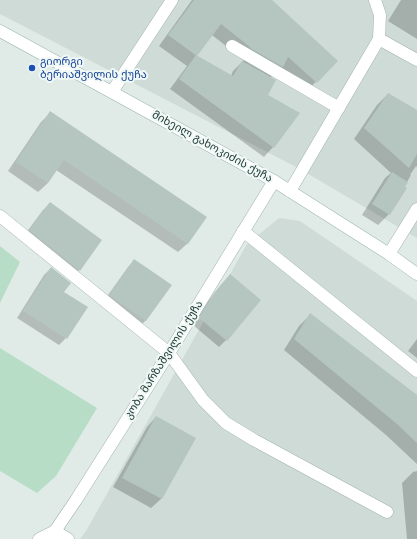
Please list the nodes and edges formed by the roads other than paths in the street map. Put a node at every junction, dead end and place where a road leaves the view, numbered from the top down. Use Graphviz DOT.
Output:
graph roads {
  1 [pos="172,0"];
  2 [pos="374,0"];
  3 [pos="0,30"];
  4 [pos="379,40"];
  5 [pos="232,46"];
  6 [pos="417,60"];
  7 [pos="112,92"];
  8 [pos="339,108"];
  9 [pos="274,180"];
  10 [pos="290,191"];
  11 [pos="417,210"];
  12 [pos="0,216"];
  13 [pos="243,231"];
  14 [pos="389,254"];
  15 [pos="417,274"];
  16 [pos="168,353"];
  17 [pos="417,371"];
  18 [pos="387,512"];
  19 [pos="53,535"];
  20 [pos="39,539"];
  21 [pos="68,539"];
  1 -- 7 [label="street"];
  2 -- 4 [label="street"];
  3 -- 7 [label="street, მიხეილ გახოკიძის ქუჩა"];
  4 -- 6 [label="street"];
  4 -- 8 [label="street"];
  5 -- 8 [label="street"];
  7 -- 9 [label="street, მიხეილ გახოკიძის ქუჩა"];
  8 -- 10 [label="street"];
  9 -- 10 [label="street, მიხეილ გახოკიძის ქუჩა"];
  9 -- 13 [label="street, კობა მარზაშვილის ქუჩა"];
  10 -- 14 [label="street, მიხეილ გახოკიძის ქუჩა"];
  11 -- 14 [label="street"];
  12 -- 16 [label="street"];
  13 -- 16 [label="street, კობა მარზაშვილის ქუჩა"];
  13 -- 17 [label="street"];
  14 -- 15 [label="street, მიხეილ გახოკიძის ქუჩა"];
  16 -- 18 [label="street"];
  16 -- 19 [label="street, კობა მარზაშვილის ქუჩა"];
  19 -- 20 [label="street"];
  19 -- 21 [label="street"];
}
